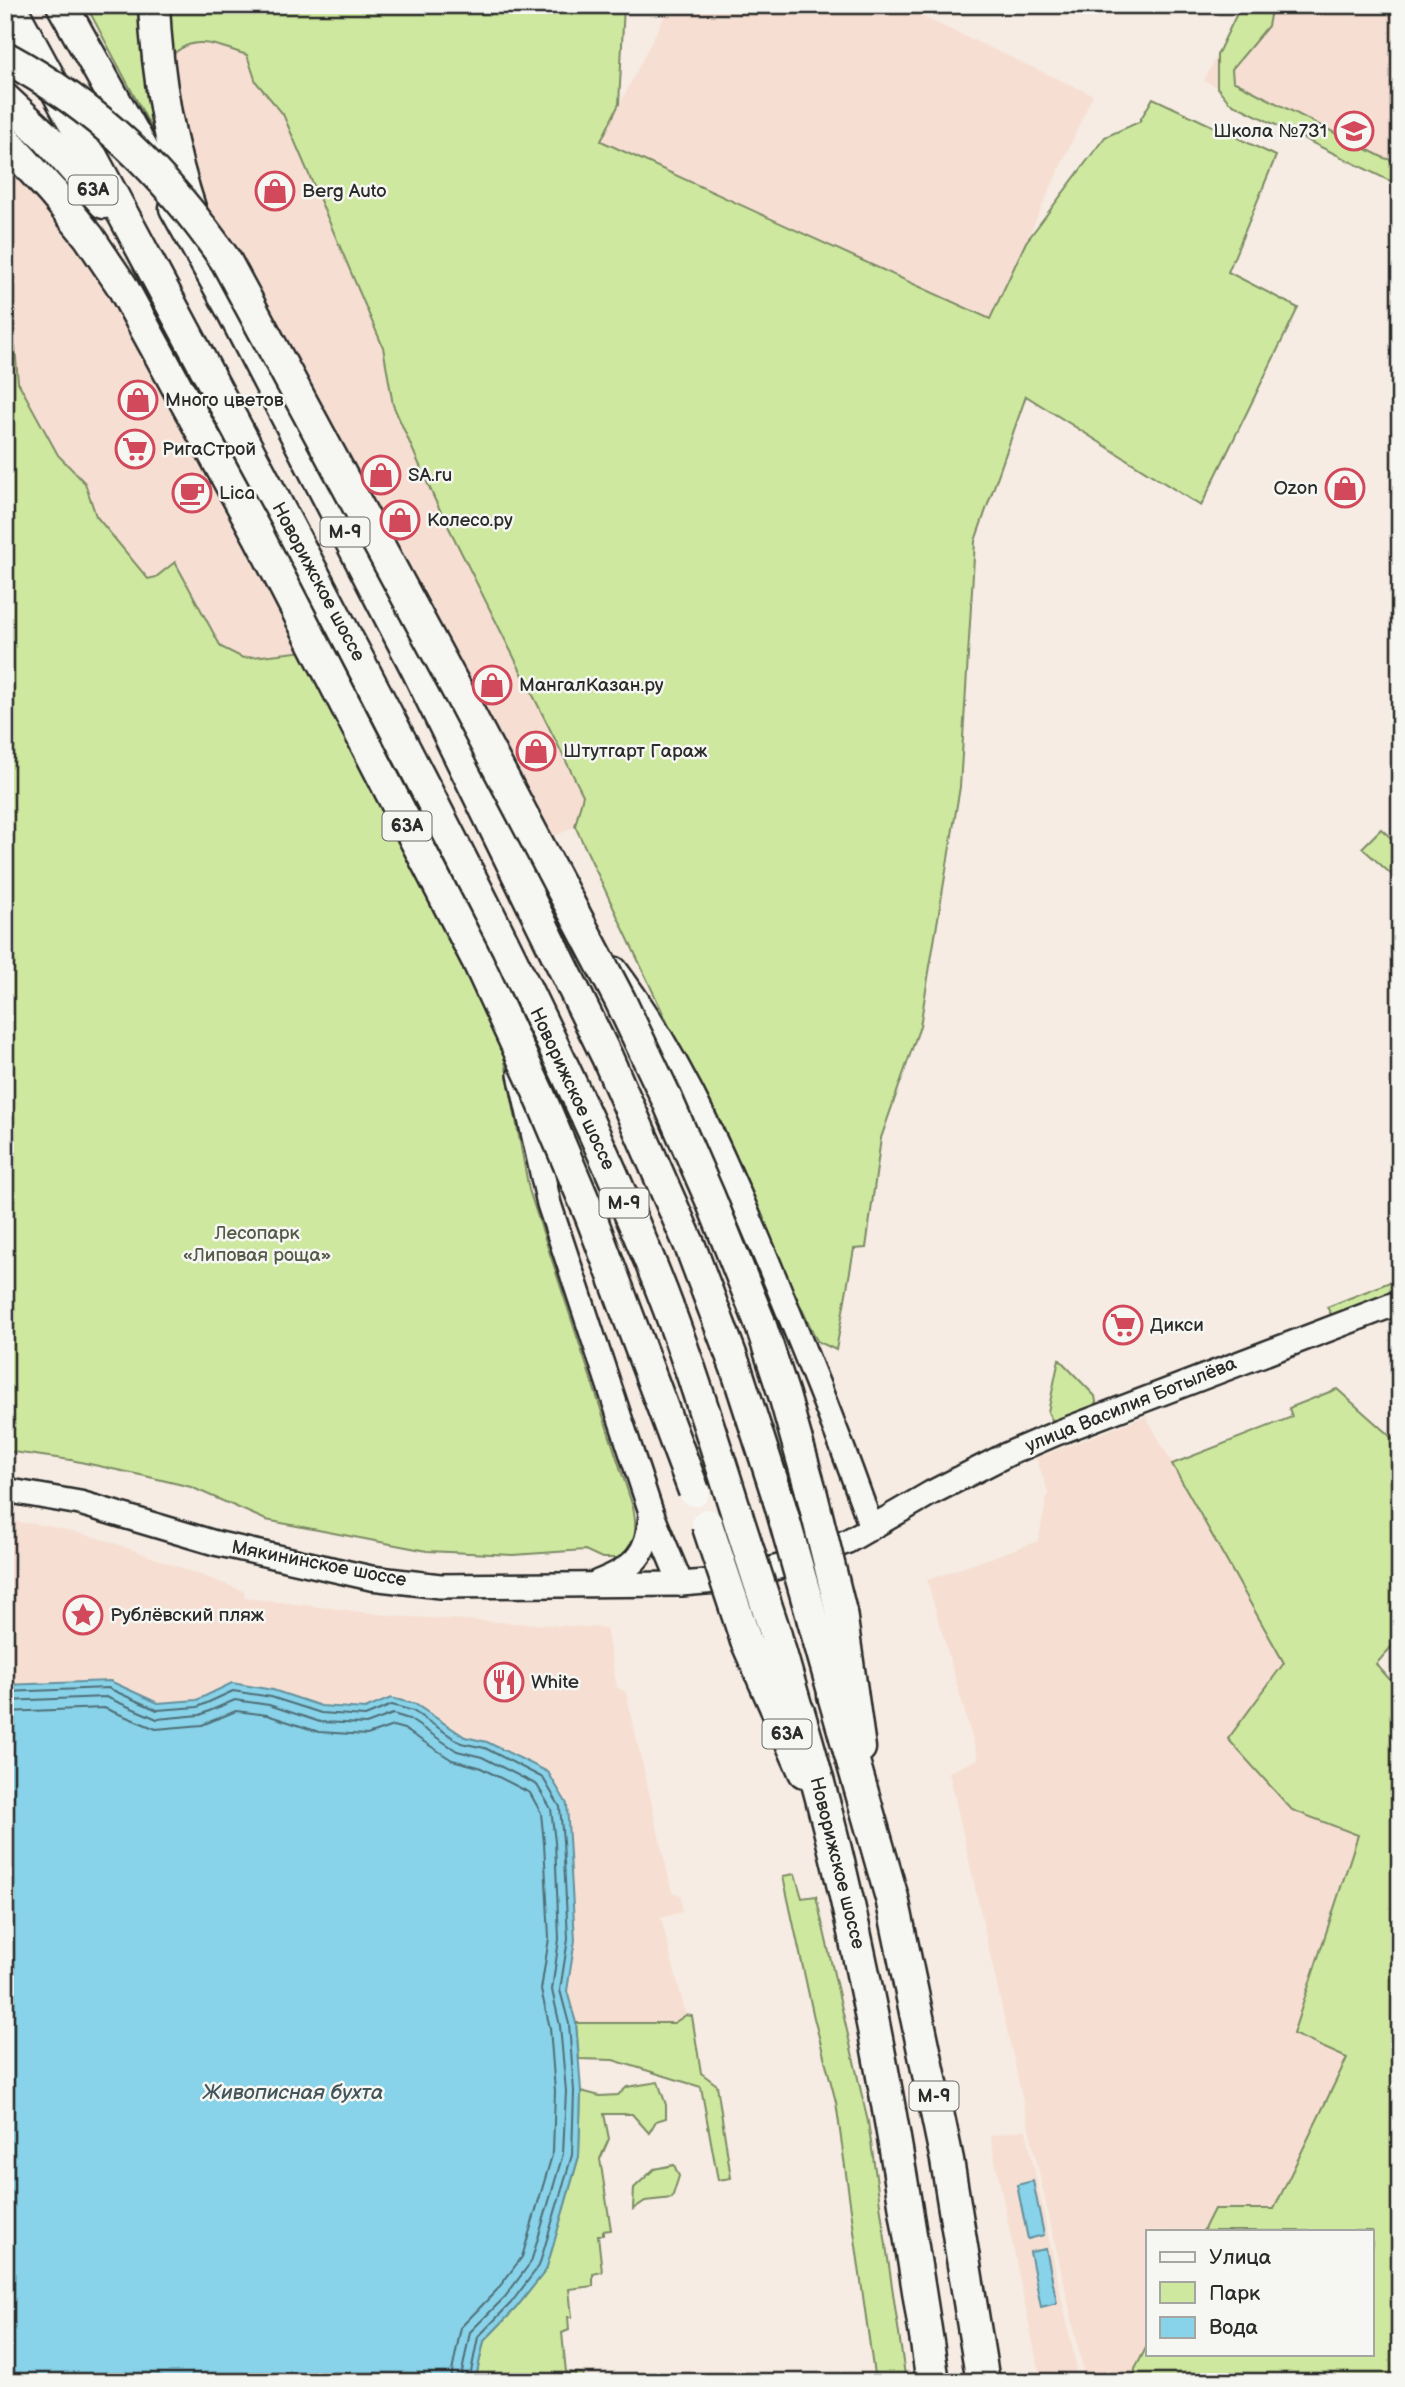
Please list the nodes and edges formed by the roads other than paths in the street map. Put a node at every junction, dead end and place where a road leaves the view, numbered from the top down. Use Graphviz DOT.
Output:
graph roads {
  1 [pos="10,5"];
  2 [pos="62,5"];
  3 [pos="154,5"];
  4 [pos="5,57"];
  5 [pos="5,99"];
  6 [pos="5,140"];
  7 [pos="167,292"];
  8 [pos="229,304"];
  9 [pos="483,803"];
  10 [pos="483,903"];
  11 [pos="1400,1302"];
  12 [pos="5,1490"];
  13 [pos="651,1512"];
  14 [pos="872,1527"];
  15 [pos="681,1584"];
  16 [pos="585,1587"];
  17 [pos="827,1616"];
  18 [pos="834,1695"];
  19 [pos="798,1712"];
  20 [pos="869,1814"];
  21 [pos="828,1827"];
  22 [pos="933,2382"];
  23 [pos="984,2382"];
  1 -- 7 [label="highway, Новорижское шоссе / М-9"];
  2 -- 8 [label="highway, М-9"];
  3 -- 8 [label="highway"];
  4 -- 17 [label="highway, bridge"];
  5 -- 7 [label="highway, 63A"];
  6 -- 21 [label="highway, 63A, bridge"];
  7 -- 10 [label="highway, Новорижское шоссе / М-9"];
  8 -- 9 [label="highway, М-9"];
  9 -- 14 [label="street"];
  9 -- 17 [label="highway, М-9, bridge"];
  10 -- 13 [label="street"];
  10 -- 19 [label="highway, Новорижское шоссе / М-9, bridge"];
  11 -- 14 [label="street, улица Василия Ботылёва"];
  12 -- 16 [label="street, Мякининское шоссе"];
  13 -- 15 [label="street"];
  13 -- 16 [label="street"];
  14 -- 15 [label="street, улица Василия Ботылёва"];
  15 -- 16 [label="street, Мякининское шоссе"];
  17 -- 18 [label="highway, М-9"];
  17 -- 20 [label="highway"];
  18 -- 20 [label="highway, М-9"];
  19 -- 21 [label="highway, Новорижское шоссе / М-9"];
  20 -- 23 [label="highway, М-9"];
  21 -- 22 [label="highway, Новорижское шоссе / М-9"];
}
